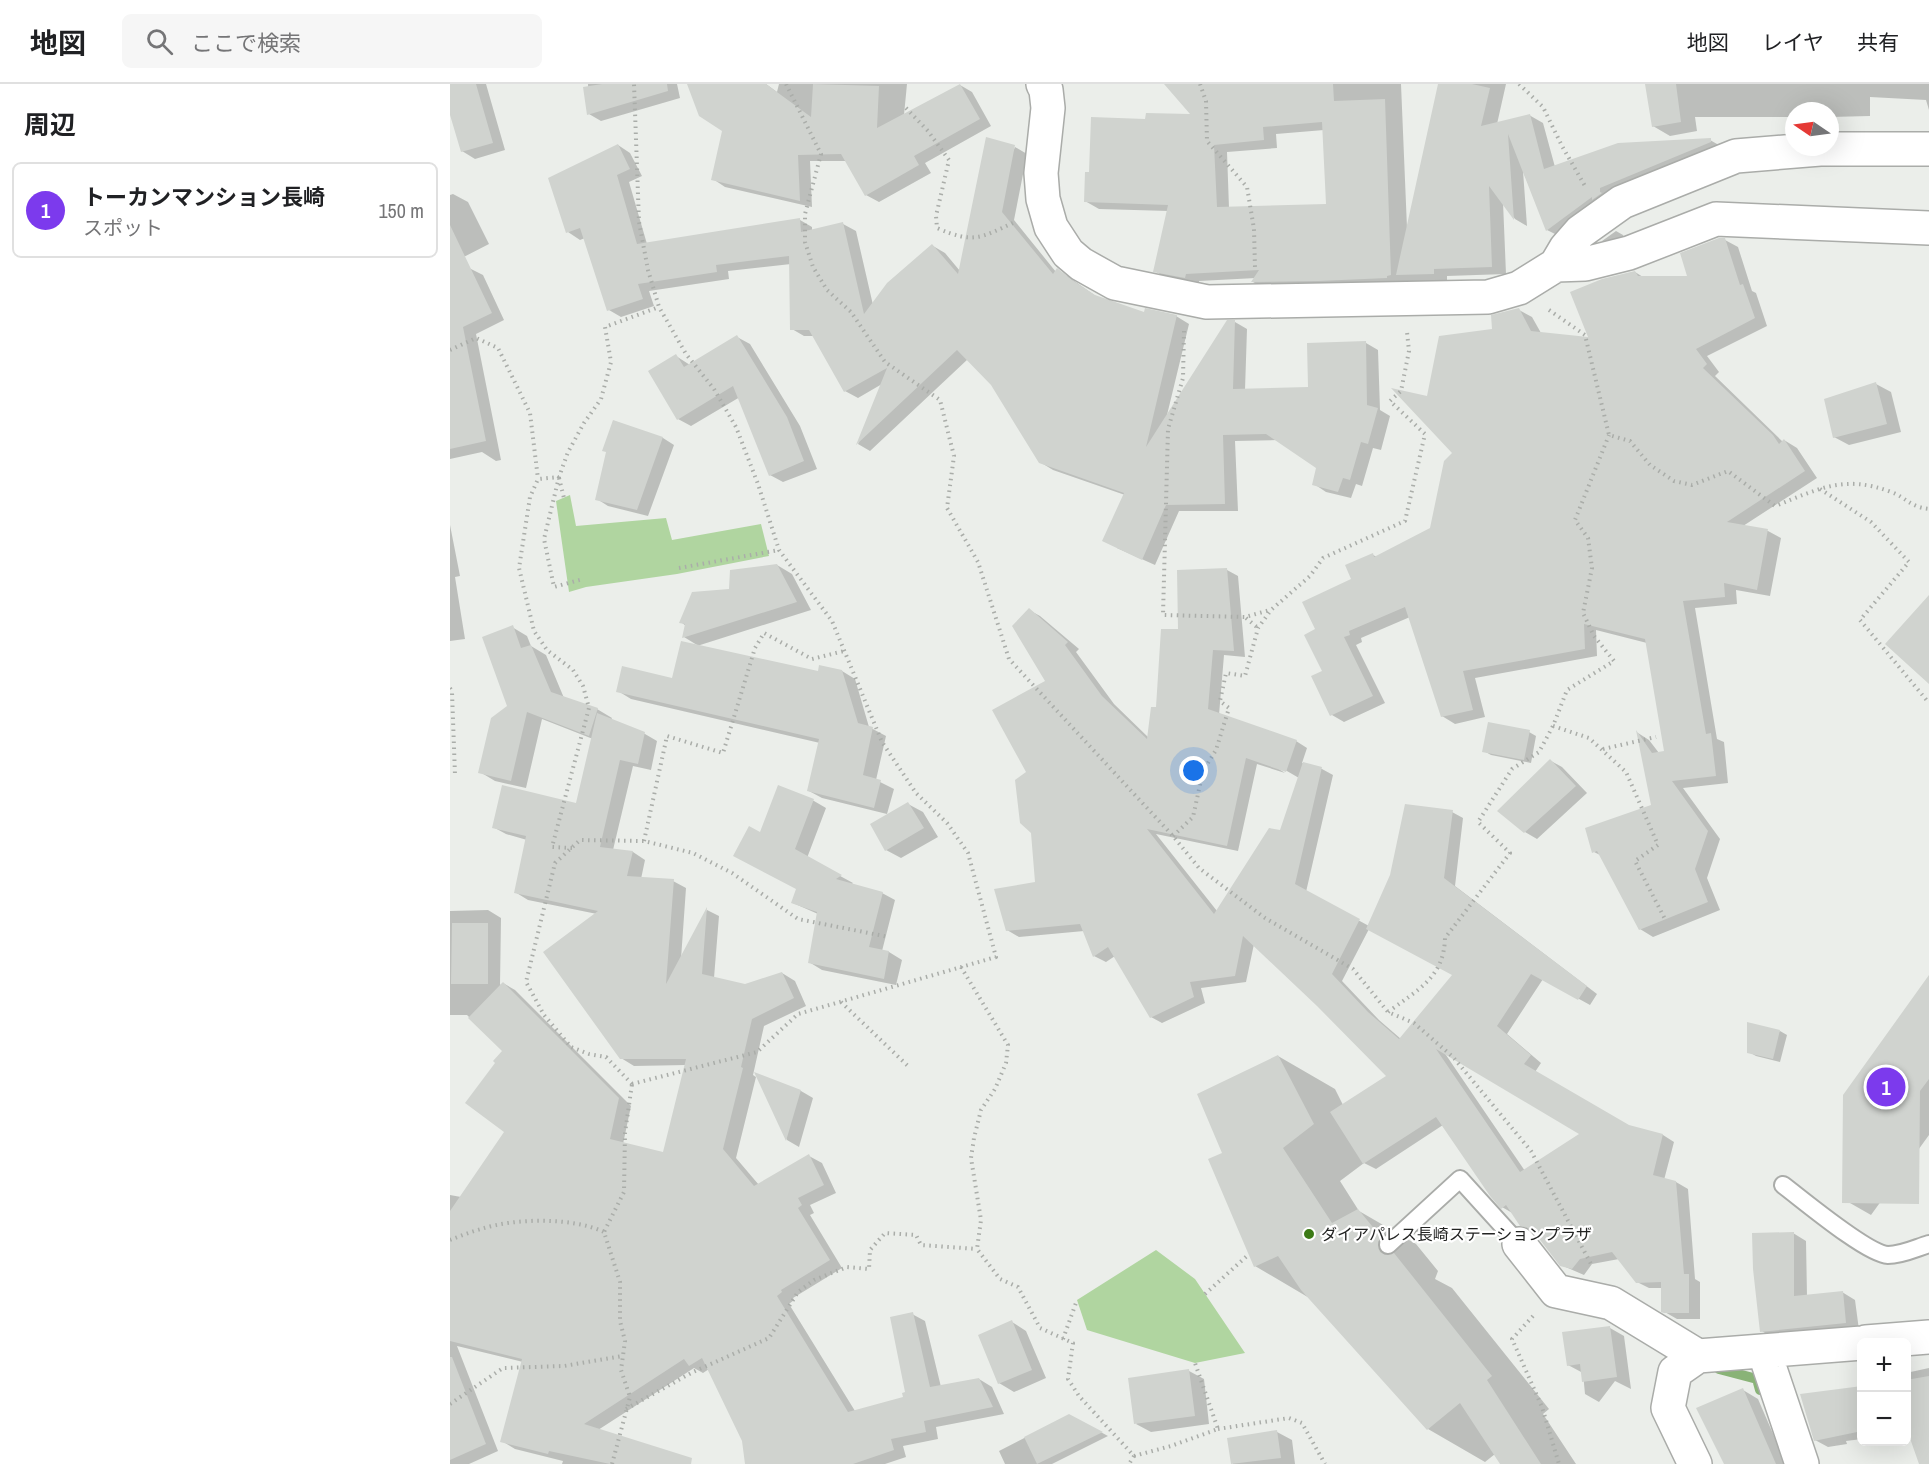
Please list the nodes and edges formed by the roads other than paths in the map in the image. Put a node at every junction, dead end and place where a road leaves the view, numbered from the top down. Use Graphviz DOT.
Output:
graph roads {
  1 [pos="1043,84"];
  2 [pos="1929,149"];
  3 [pos="1929,228"];
  4 [pos="1557,265"];
  5 [pos="1783,1185"];
  6 [pos="1519,1244"];
  7 [pos="1929,1244"];
  8 [pos="1388,1245"];
  9 [pos="1929,1337"];
  10 [pos="1911,1338"];
  11 [pos="1857,1343"];
  12 [pos="1764,1351"];
  13 [pos="1698,1356"];
  14 [pos="1695,1464"];
  15 [pos="1802,1464"];
  1 -- 4 [label="street"];
  2 -- 4 [label="street"];
  3 -- 4 [label="street"];
  5 -- 7 [label="lane"];
  6 -- 8 [label="lane"];
  6 -- 13 [label="street"];
  9 -- 10 [label="street"];
  11 -- 12 [label="street"];
  12 -- 13 [label="street"];
  12 -- 15 [label="street"];
  13 -- 14 [label="street"];
}
